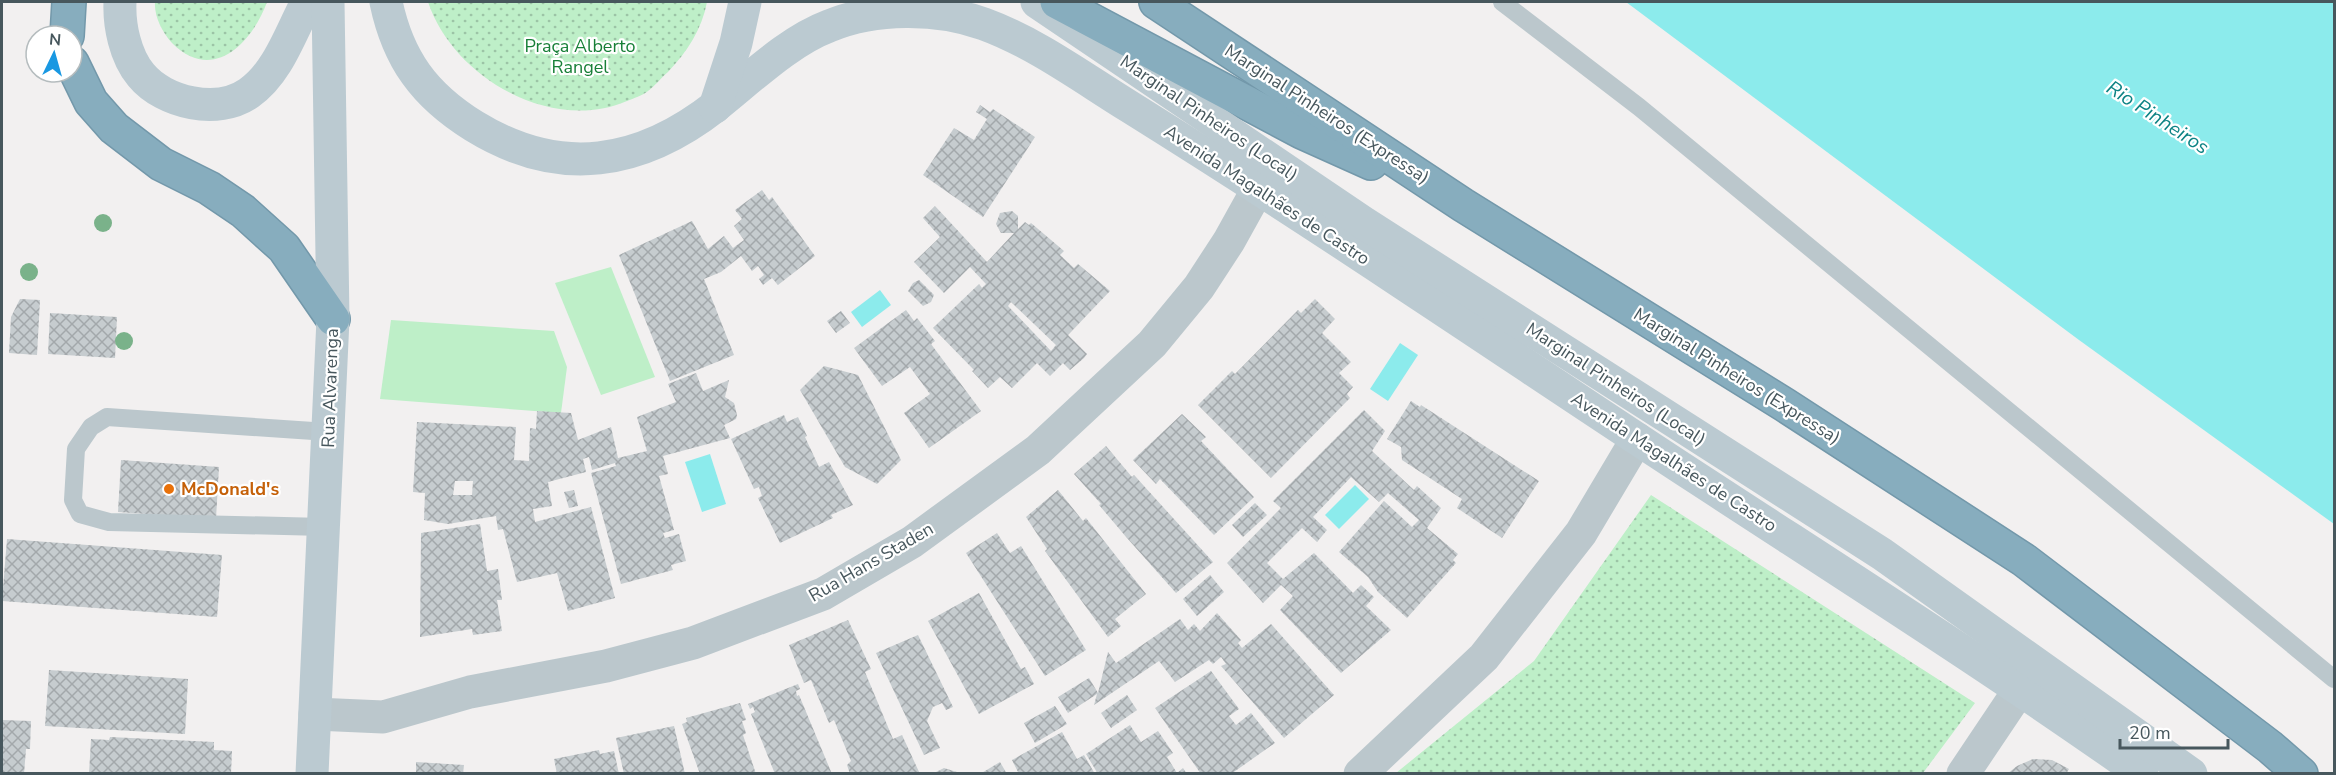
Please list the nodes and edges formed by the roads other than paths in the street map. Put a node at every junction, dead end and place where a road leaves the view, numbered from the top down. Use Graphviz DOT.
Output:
graph roads {
  1 [pos="69,2"];
  2 [pos="120,2"];
  3 [pos="307,2"];
  4 [pos="328,2"];
  5 [pos="386,2"];
  6 [pos="744,2"];
  7 [pos="1037,2"];
  8 [pos="1057,2"];
  9 [pos="1156,2"];
  10 [pos="1502,2"];
  11 [pos="68,24"];
  12 [pos="82,84"];
  13 [pos="715,107"];
  14 [pos="1259,187"];
  15 [pos="1463,205"];
  16 [pos="333,320"];
  17 [pos="328,432"];
  18 [pos="1637,439"];
  19 [pos="324,527"];
  20 [pos="2334,679"];
  21 [pos="2020,689"];
  22 [pos="315,714"];
  23 [pos="312,774"];
  24 [pos="1360,774"];
  25 [pos="1963,774"];
  26 [pos="2142,774"];
  27 [pos="2191,774"];
  28 [pos="2301,774"];
  1 -- 11 [label="highway"];
  2 -- 3 [label="main road"];
  4 -- 16 [label="main road, Rua Alvarenga"];
  5 -- 13 [label="main road, Avenida Magalhães de Castro"];
  6 -- 13 [label="main road"];
  7 -- 27 [label="main road, Marginal Pinheiros (Local)"];
  8 -- 15 [label="highway"];
  9 -- 15 [label="highway, Marginal Pinheiros (Expressa)"];
  10 -- 20 [label="lane"];
  12 -- 16 [label="highway"];
  13 -- 14 [label="main road, Avenida Magalhães de Castro"];
  14 -- 18 [label="main road, Avenida Magalhães de Castro"];
  14 -- 22 [label="street, Rua Hans Staden"];
  15 -- 28 [label="highway, Marginal Pinheiros (Expressa)"];
  16 -- 17 [label="main road, Rua Alvarenga"];
  17 -- 19 [label="main road, Rua Alvarenga"];
  17 -- 19 [label="lane"];
  18 -- 21 [label="main road, Avenida Magalhães de Castro"];
  18 -- 24 [label="street"];
  19 -- 22 [label="main road, Rua Alvarenga"];
  21 -- 25 [label="street"];
  21 -- 26 [label="main road, Avenida Magalhães de Castro"];
  22 -- 23 [label="main road, Rua Alvarenga"];
}
